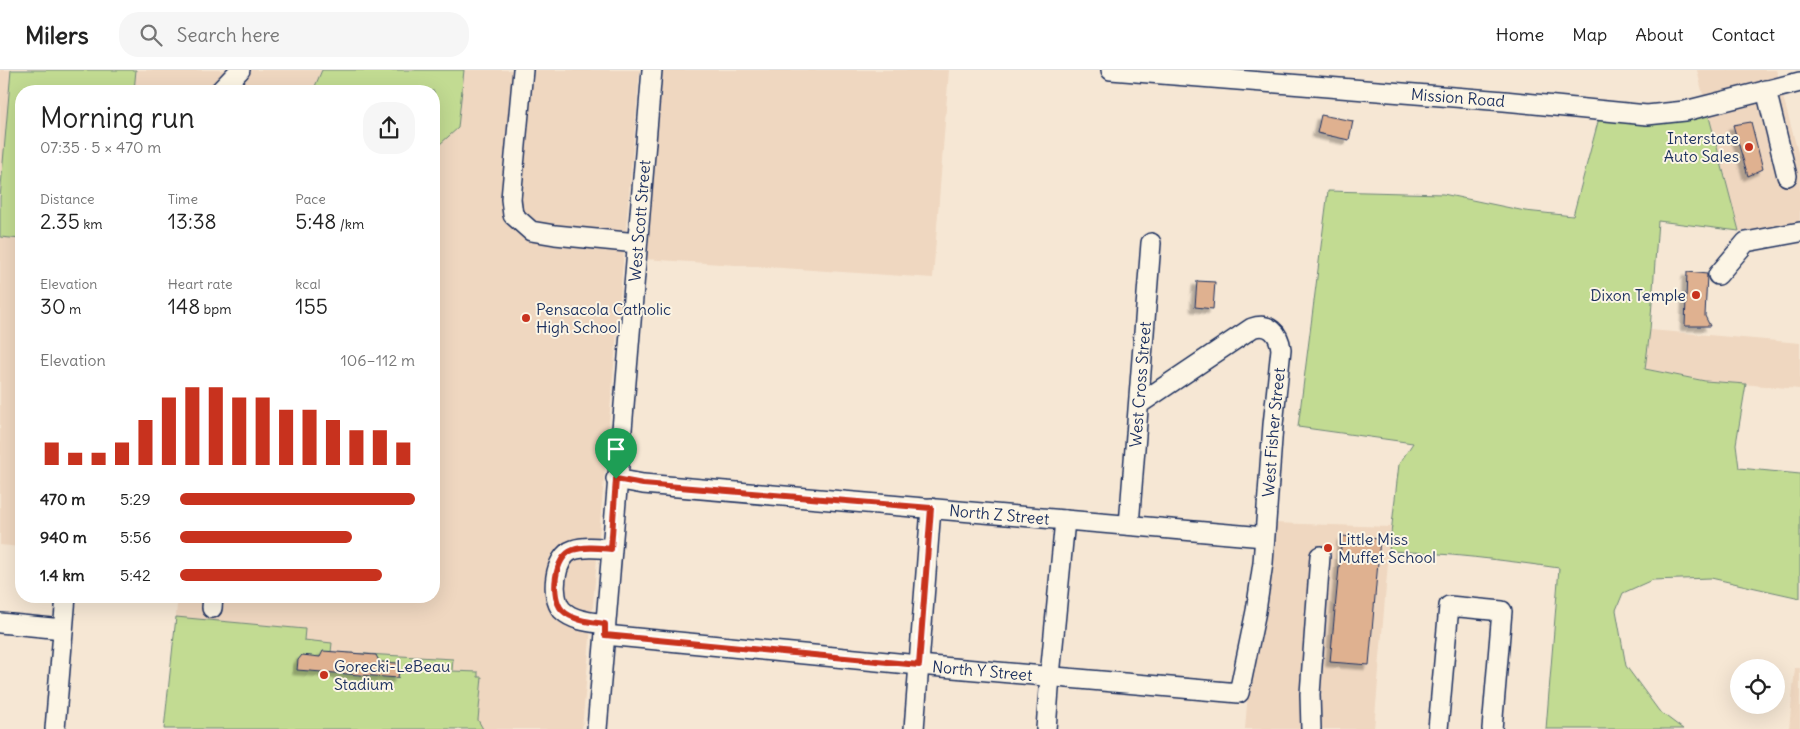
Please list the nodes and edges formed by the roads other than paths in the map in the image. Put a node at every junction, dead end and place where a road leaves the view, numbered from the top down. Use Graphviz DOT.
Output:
graph roads {
  1 [pos="240,70"];
  2 [pos="524,70"];
  3 [pos="652,70"];
  4 [pos="1111,70"];
  5 [pos="1800,82"];
  6 [pos="226,85"];
  7 [pos="1766,90"];
  8 [pos="1787,176"];
  9 [pos="1800,232"];
  10 [pos="637,243"];
  11 [pos="1151,243"];
  12 [pos="1718,275"];
  13 [pos="1139,404"];
  14 [pos="616,479"];
  15 [pos="931,508"];
  16 [pos="1065,520"];
  17 [pos="1129,525"];
  18 [pos="1264,537"];
  19 [pos="611,549"];
  20 [pos="1320,556"];
  21 [pos="65,603"];
  22 [pos="0,623"];
  23 [pos="63,629"];
  24 [pos="605,629"];
  25 [pos="919,665"];
  26 [pos="1050,676"];
  27 [pos="1239,693"];
  28 [pos="55,729"];
  29 [pos="597,729"];
  30 [pos="914,729"];
  31 [pos="1046,729"];
  32 [pos="1311,729"];
  33 [pos="1438,729"];
  34 [pos="1492,729"];
  1 -- 6 [label="street"];
  2 -- 10 [label="street"];
  3 -- 10 [label="street, West Scott Street"];
  4 -- 7 [label="street, Mission Road"];
  5 -- 7 [label="street, Mission Road"];
  7 -- 8 [label="street"];
  9 -- 12 [label="street"];
  10 -- 14 [label="street, West Scott Street"];
  11 -- 13 [label="street, West Cross Street"];
  13 -- 17 [label="street, West Cross Street"];
  13 -- 18 [label="street, West Fisher Street"];
  14 -- 15 [label="street, North Z Street"];
  14 -- 19 [label="street, West Scott Street"];
  15 -- 16 [label="street, North Z Street"];
  15 -- 25 [label="street"];
  16 -- 17 [label="street, North Z Street"];
  16 -- 26 [label="street"];
  17 -- 18 [label="street, North Z Street"];
  18 -- 27 [label="street, West Fisher Street"];
  19 -- 24 [label="street, West Scott Street"];
  19 -- 24 [label="street, North Y Street"];
  20 -- 32 [label="street"];
  21 -- 23 [label="street"];
  22 -- 23 [label="street"];
  23 -- 28 [label="street"];
  24 -- 25 [label="street, North Y Street"];
  24 -- 29 [label="street, West Scott Street"];
  25 -- 26 [label="street, North Y Street"];
  25 -- 30 [label="street"];
  26 -- 27 [label="street, North Y Street"];
  26 -- 31 [label="street"];
  33 -- 34 [label="street"];
}
